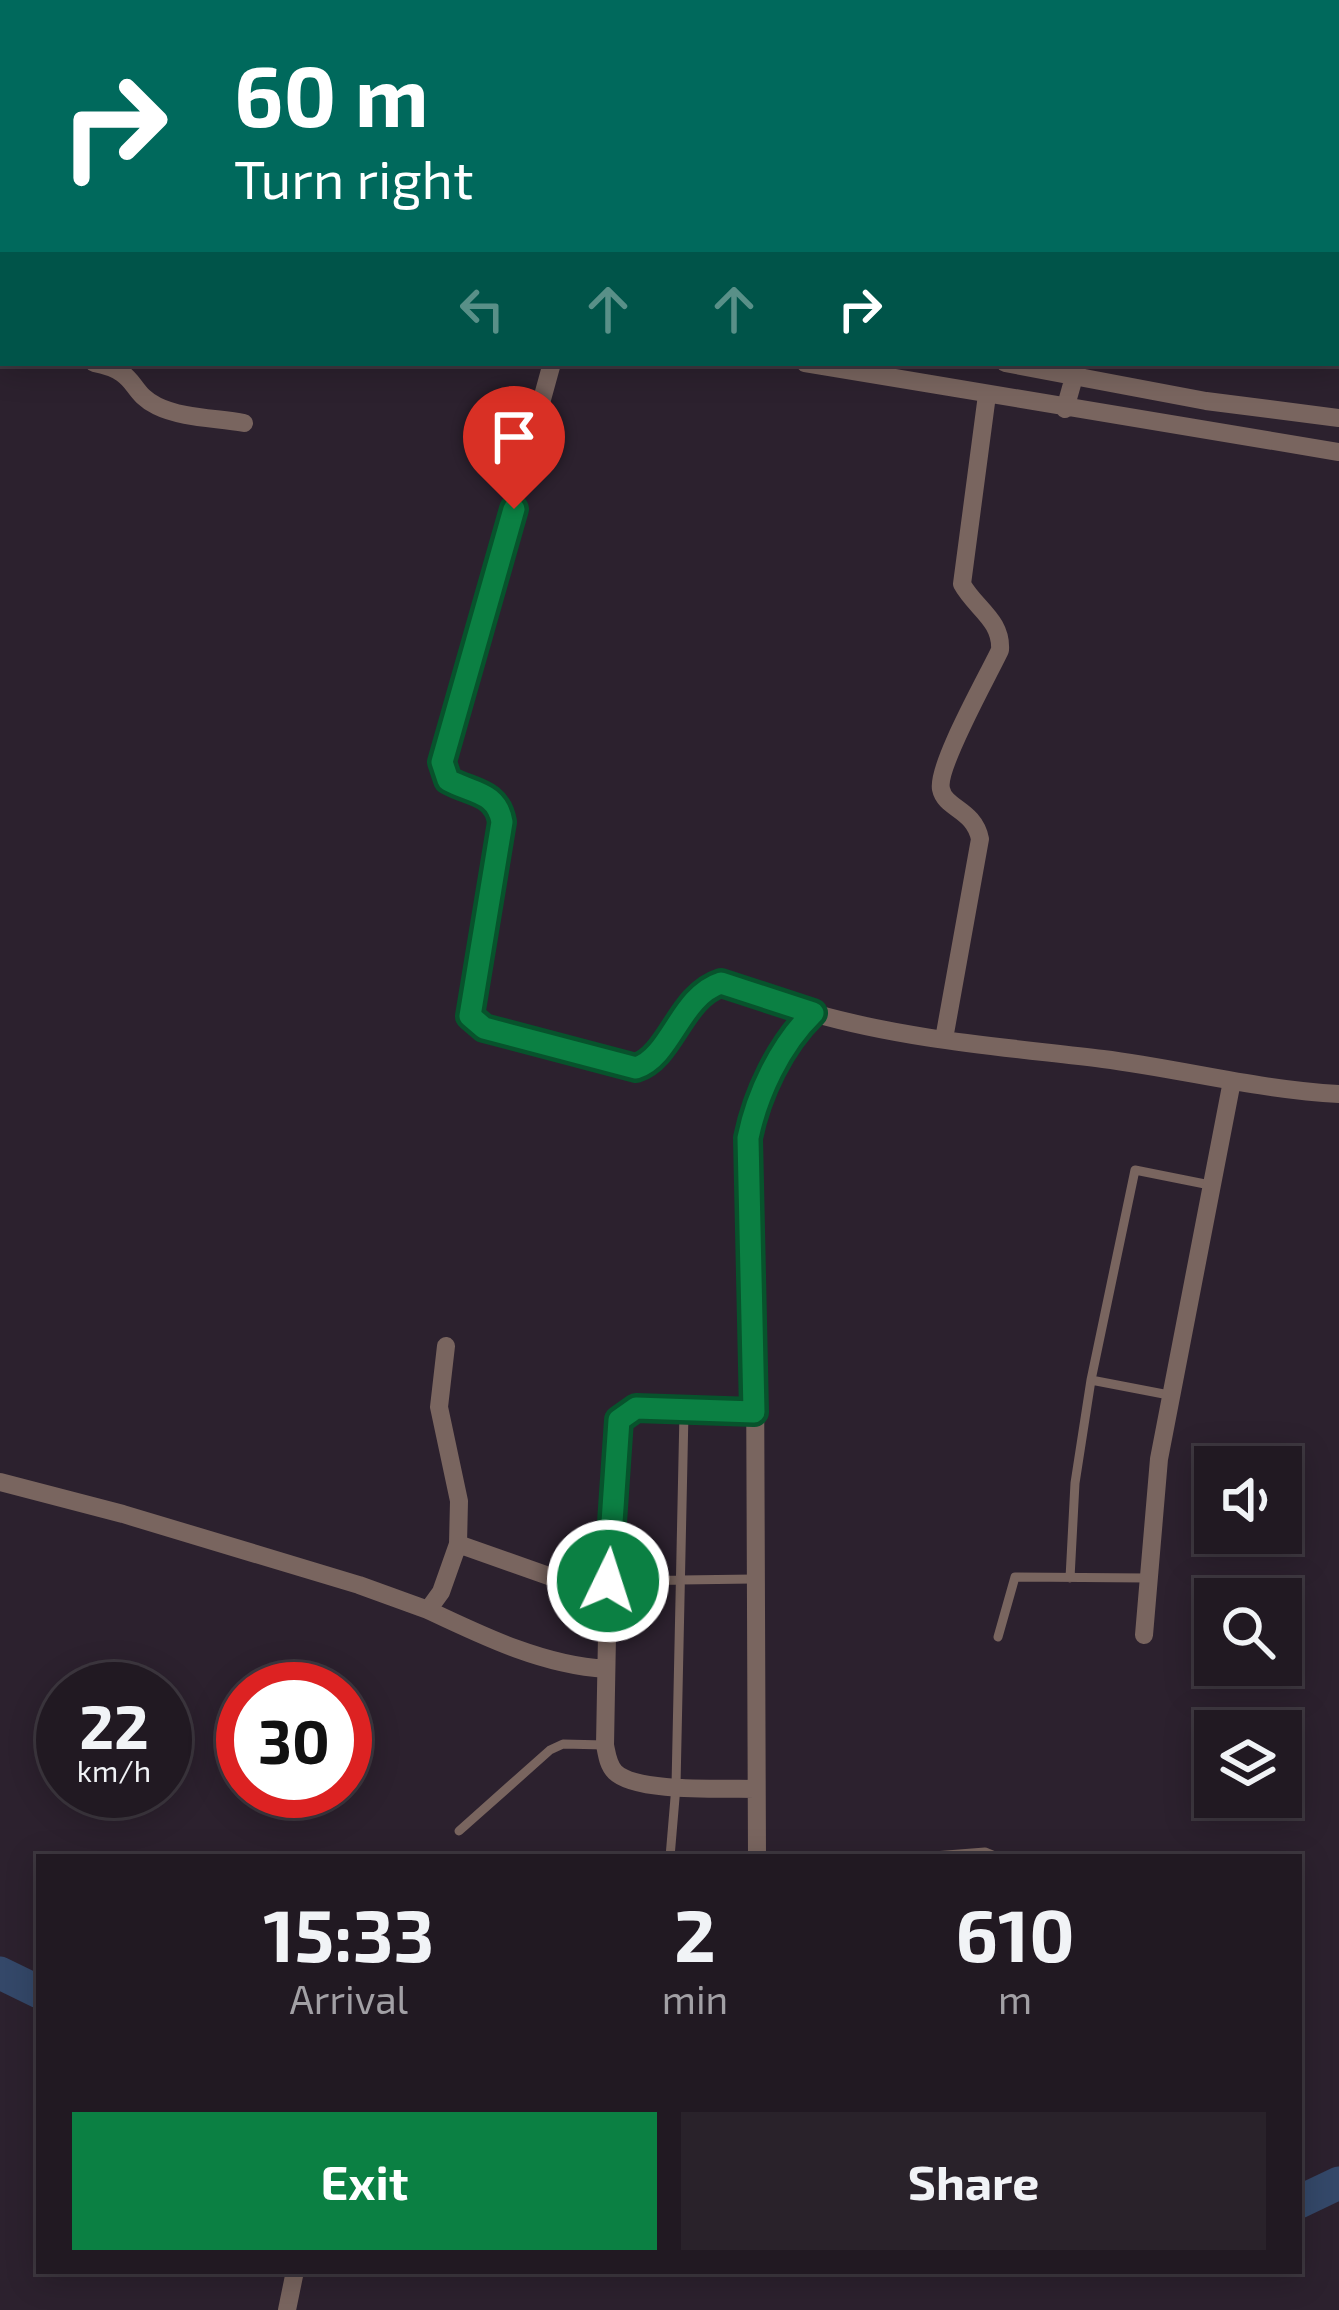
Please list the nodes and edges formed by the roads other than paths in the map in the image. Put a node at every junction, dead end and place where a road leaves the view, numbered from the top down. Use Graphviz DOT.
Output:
graph roads {
  1 [pos="107,366"];
  2 [pos="551,366"];
  3 [pos="822,366"];
  4 [pos="1013,366"];
  5 [pos="1071,387"];
  6 [pos="987,395"];
  7 [pos="1339,418"];
  8 [pos="244,423"];
  9 [pos="1339,452"];
  10 [pos="813,1013"];
  11 [pos="944,1039"];
  12 [pos="1232,1081"];
  13 [pos="1339,1094"];
  14 [pos="1210,1185"];
  15 [pos="446,1346"];
  16 [pos="1091,1380"];
  17 [pos="1169,1395"];
  18 [pos="684,1412"];
  19 [pos="754,1412"];
  20 [pos="0,1482"];
  21 [pos="458,1544"];
  22 [pos="1070,1577"];
  23 [pos="1148,1578"];
  24 [pos="681,1579"];
  25 [pos="753,1579"];
  26 [pos="608,1589"];
  27 [pos="428,1610"];
  28 [pos="1144,1635"];
  29 [pos="998,1636"];
  30 [pos="606,1669"];
  31 [pos="605,1745"];
  32 [pos="676,1786"];
  33 [pos="755,1789"];
  34 [pos="459,1831"];
  35 [pos="670,1854"];
  36 [pos="757,1854"];
  37 [pos="959,1854"];
  38 [pos="990,1854"];
  39 [pos="294,2274"];
  40 [pos="287,2310"];
  1 -- 8 [label="street"];
  2 -- 10 [label="street"];
  3 -- 6 [label="street"];
  4 -- 5 [label="street"];
  5 -- 6 [label="street"];
  5 -- 7 [label="street"];
  5 -- 9 [label="street"];
  6 -- 11 [label="street"];
  10 -- 11 [label="street"];
  10 -- 19 [label="street"];
  11 -- 12 [label="street"];
  12 -- 13 [label="street"];
  12 -- 14 [label="street"];
  14 -- 16 [label="lane"];
  14 -- 17 [label="street"];
  15 -- 21 [label="street"];
  16 -- 17 [label="lane"];
  16 -- 22 [label="lane"];
  17 -- 23 [label="street"];
  18 -- 19 [label="street"];
  18 -- 24 [label="lane"];
  18 -- 26 [label="street"];
  19 -- 25 [label="street"];
  20 -- 27 [label="street"];
  21 -- 26 [label="street"];
  21 -- 27 [label="street"];
  22 -- 23 [label="lane"];
  22 -- 29 [label="lane"];
  23 -- 28 [label="street"];
  24 -- 25 [label="lane"];
  24 -- 26 [label="lane"];
  24 -- 32 [label="lane"];
  25 -- 33 [label="street"];
  26 -- 30 [label="street"];
  27 -- 30 [label="street"];
  30 -- 31 [label="street"];
  31 -- 32 [label="street"];
  31 -- 34 [label="lane"];
  32 -- 33 [label="street"];
  32 -- 35 [label="lane"];
  33 -- 36 [label="street"];
  37 -- 38 [label="lane"];
  39 -- 40 [label="street"];
}
